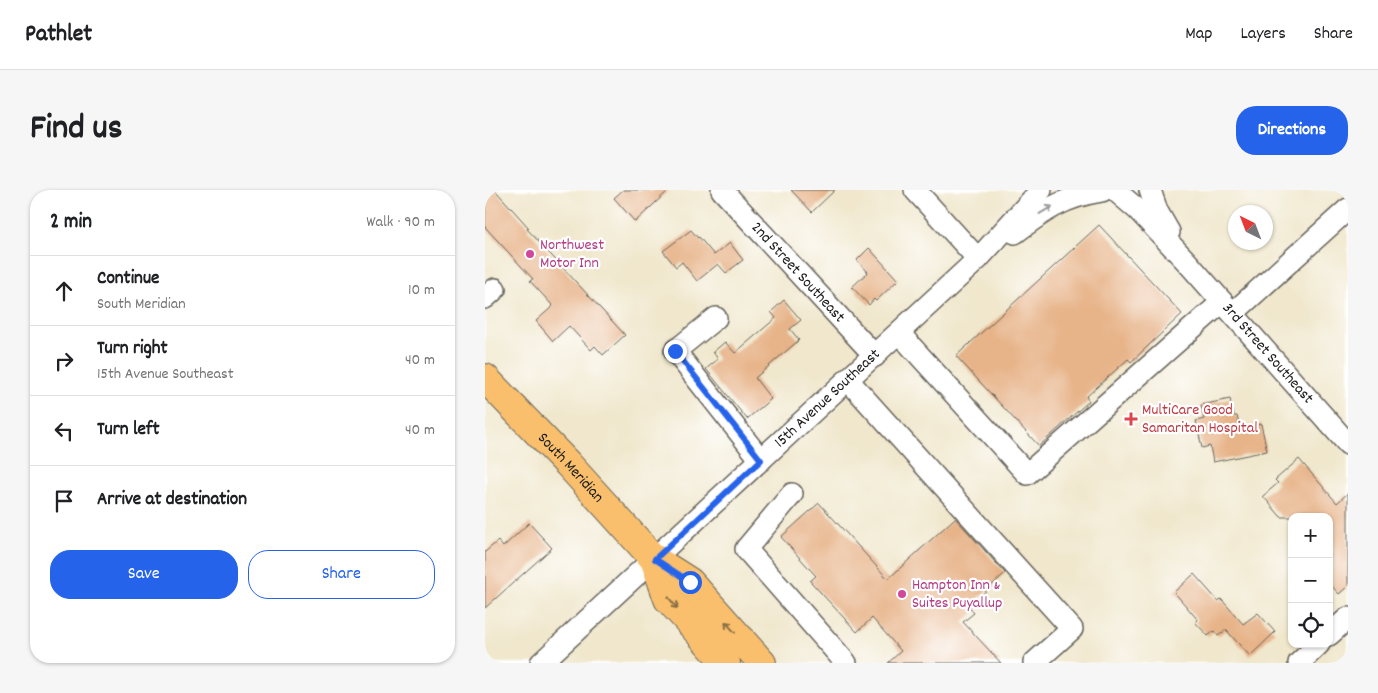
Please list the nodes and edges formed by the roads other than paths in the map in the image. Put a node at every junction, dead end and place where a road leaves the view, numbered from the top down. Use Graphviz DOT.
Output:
graph roads {
  1 [pos="722,190"];
  2 [pos="915,190"];
  3 [pos="1041,190"];
  4 [pos="1150,190"];
  5 [pos="1110,191"];
  6 [pos="1348,210"];
  7 [pos="978,259"];
  8 [pos="1187,262"];
  9 [pos="1227,307"];
  10 [pos="716,318"];
  11 [pos="899,333"];
  12 [pos="875,356"];
  13 [pos="485,378"];
  14 [pos="848,380"];
  15 [pos="1348,444"];
  16 [pos="761,460"];
  17 [pos="792,494"];
  18 [pos="655,559"];
  19 [pos="1348,618"];
  20 [pos="1333,631"];
  21 [pos="1315,648"];
  22 [pos="541,663"];
  23 [pos="726,663"];
  24 [pos="762,663"];
  25 [pos="846,663"];
  26 [pos="1034,663"];
  27 [pos="1299,663"];
  1 -- 12 [label="street, 2nd Street Southeast"];
  2 -- 7 [label="street"];
  3 -- 7 [label="street, 15th Avenue Southeast"];
  4 -- 8 [label="street, 3rd Street Southeast"];
  7 -- 5 [label="street, 15th Avenue Southeast, one-way"];
  5 -- 8 [label="street, 3rd Street Southeast"];
  6 -- 9 [label="street"];
  7 -- 11 [label="street, 15th Avenue Southeast"];
  8 -- 9 [label="street, 3rd Street Southeast"];
  9 -- 11 [label="street"];
  9 -- 15 [label="street, 3rd Street Southeast"];
  10 -- 16 [label="street"];
  11 -- 12 [label="street, 15th Avenue Southeast"];
  12 -- 14 [label="street, 15th Avenue Southeast"];
  13 -- 18 [label="main road, South Meridian"];
  14 -- 16 [label="street, 15th Avenue Southeast"];
  14 -- 26 [label="street"];
  16 -- 18 [label="street, 15th Avenue Southeast"];
  17 -- 25 [label="street"];
  18 -- 22 [label="street, 15th Avenue Southeast"];
  18 -- 23 [label="main road, South Meridian, one-way"];
  24 -- 18 [label="main road, South Meridian, one-way"];
  19 -- 20 [label="street"];
  21 -- 27 [label="street"];
}
